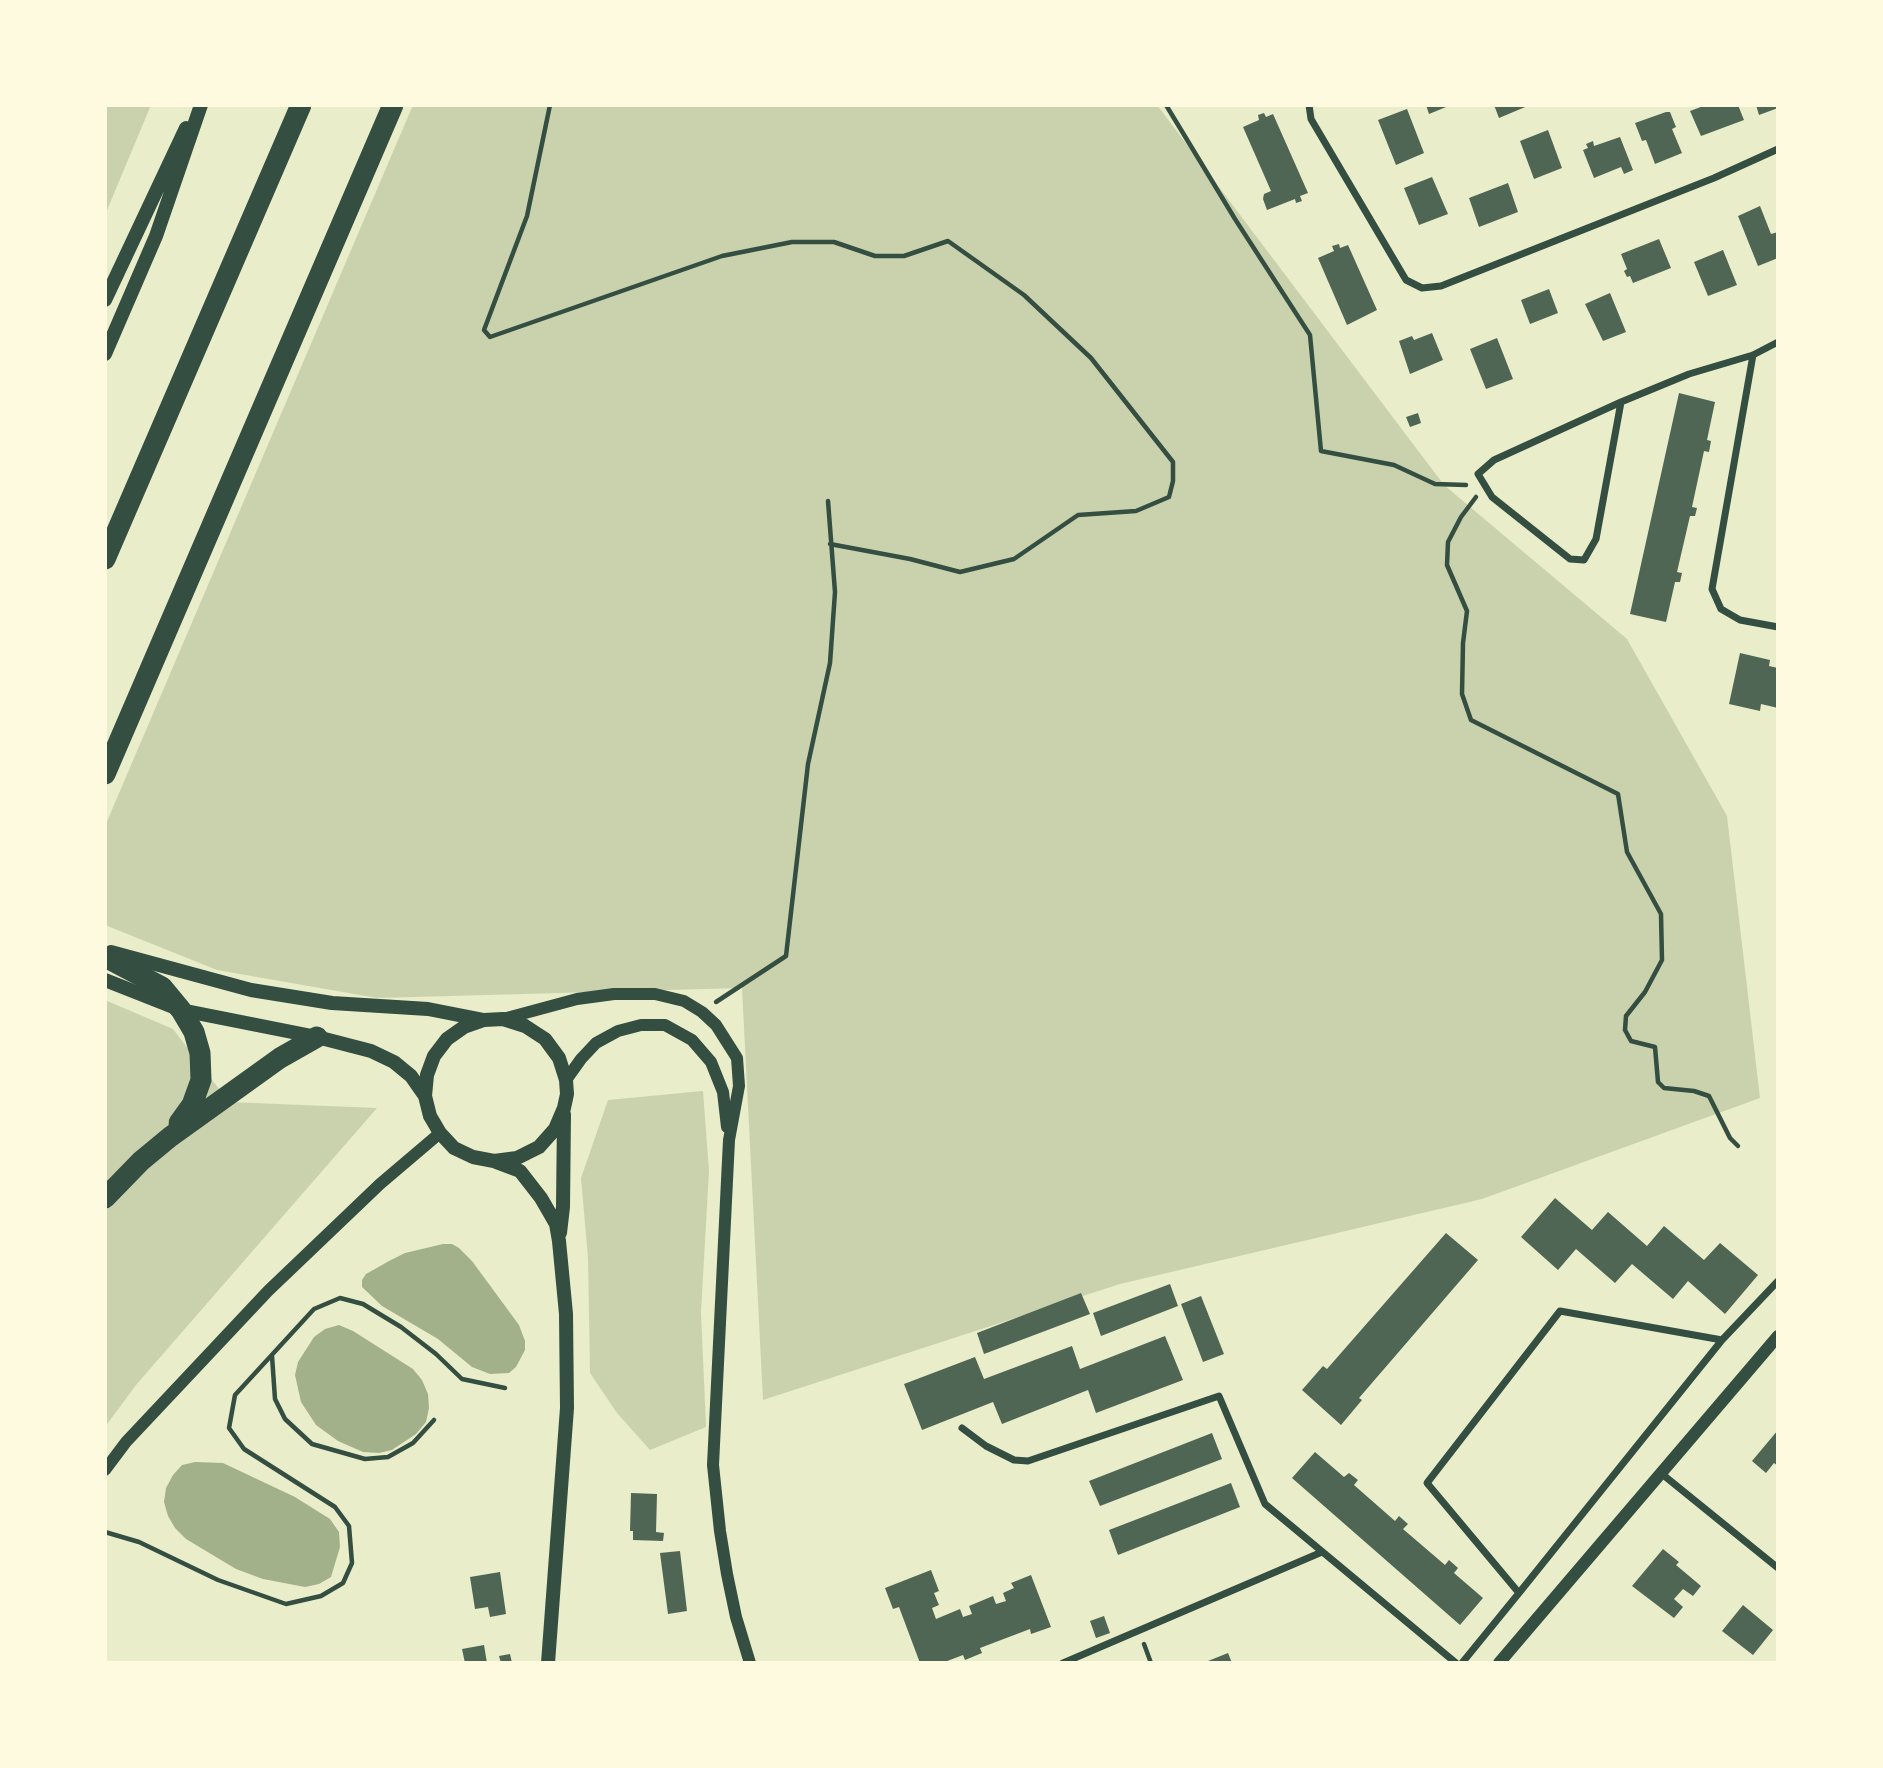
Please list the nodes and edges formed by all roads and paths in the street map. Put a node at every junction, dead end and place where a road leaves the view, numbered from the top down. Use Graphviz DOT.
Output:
graph roads {
  1 [pos="200,105"];
  2 [pos="301,105"];
  3 [pos="393,105"];
  4 [pos="550,105"];
  5 [pos="1167,105"];
  6 [pos="1309,105"];
  7 [pos="1778,149"];
  8 [pos="105,300"];
  9 [pos="1778,342"];
  10 [pos="105,354"];
  11 [pos="1753,355"];
  12 [pos="1621,402"];
  13 [pos="1485,485"];
  14 [pos="828,501"];
  15 [pos="830,544"];
  16 [pos="105,559"];
  17 [pos="1778,627"];
  18 [pos="105,774"];
  19 [pos="105,951"];
  20 [pos="105,957"];
  21 [pos="105,980"];
  22 [pos="181,1010"];
  23 [pos="702,1012"];
  24 [pos="503,1019"];
  25 [pos="484,1020"];
  26 [pos="317,1037"];
  27 [pos="566,1080"];
  28 [pos="425,1096"];
  29 [pos="564,1108"];
  30 [pos="440,1133"];
  31 [pos="170,1137"];
  32 [pos="729,1140"];
  33 [pos="1738,1146"];
  34 [pos="494,1161"];
  35 [pos="105,1198"];
  36 [pos="559,1241"];
  37 [pos="1778,1281"];
  38 [pos="1778,1336"];
  39 [pos="1722,1340"];
  40 [pos="272,1355"];
  41 [pos="505,1388"];
  42 [pos="434,1420"];
  43 [pos="962,1428"];
  44 [pos="105,1471"];
  45 [pos="1662,1474"];
  46 [pos="105,1532"];
  47 [pos="1322,1552"];
  48 [pos="1778,1568"];
  49 [pos="1518,1593"];
  50 [pos="548,1663"];
  51 [pos="750,1663"];
  52 [pos="1063,1663"];
  53 [pos="1456,1663"];
  54 [pos="1462,1663"];
  55 [pos="1499,1663"];
  1 -- 8 [label="main road"];
  1 -- 10 [label="main road"];
  2 -- 16 [label="highway"];
  3 -- 18 [label="highway"];
  4 -- 15 [label="path"];
  5 -- 13 [label="path"];
  6 -- 7 [label="street"];
  9 -- 11 [label="street"];
  11 -- 12 [label="street"];
  11 -- 17 [label="street"];
  12 -- 13 [label="street"];
  12 -- 13 [label="street"];
  13 -- 33 [label="path"];
  14 -- 15 [label="path"];
  15 -- 23 [label="path"];
  19 -- 25 [label="main road"];
  20 -- 22 [label="highway"];
  21 -- 22 [label="main road"];
  22 -- 26 [label="main road"];
  22 -- 31 [label="highway"];
  23 -- 24 [label="street"];
  23 -- 32 [label="street"];
  24 -- 25 [label="main road"];
  24 -- 27 [label="main road"];
  25 -- 28 [label="main road"];
  26 -- 28 [label="main road"];
  26 -- 31 [label="highway"];
  27 -- 29 [label="main road"];
  27 -- 32 [label="street"];
  28 -- 30 [label="main road"];
  29 -- 34 [label="main road"];
  29 -- 36 [label="main road"];
  30 -- 34 [label="main road"];
  30 -- 44 [label="street"];
  31 -- 35 [label="highway"];
  32 -- 51 [label="street"];
  34 -- 36 [label="main road"];
  36 -- 50 [label="main road"];
  37 -- 39 [label="street"];
  38 -- 45 [label="street"];
  39 -- 49 [label="street"];
  39 -- 49 [label="street"];
  40 -- 41 [label="path"];
  40 -- 42 [label="path"];
  40 -- 46 [label="path"];
  43 -- 47 [label="street"];
  45 -- 48 [label="street"];
  45 -- 55 [label="street"];
  47 -- 52 [label="street"];
  47 -- 53 [label="street"];
  49 -- 54 [label="street"];
}
